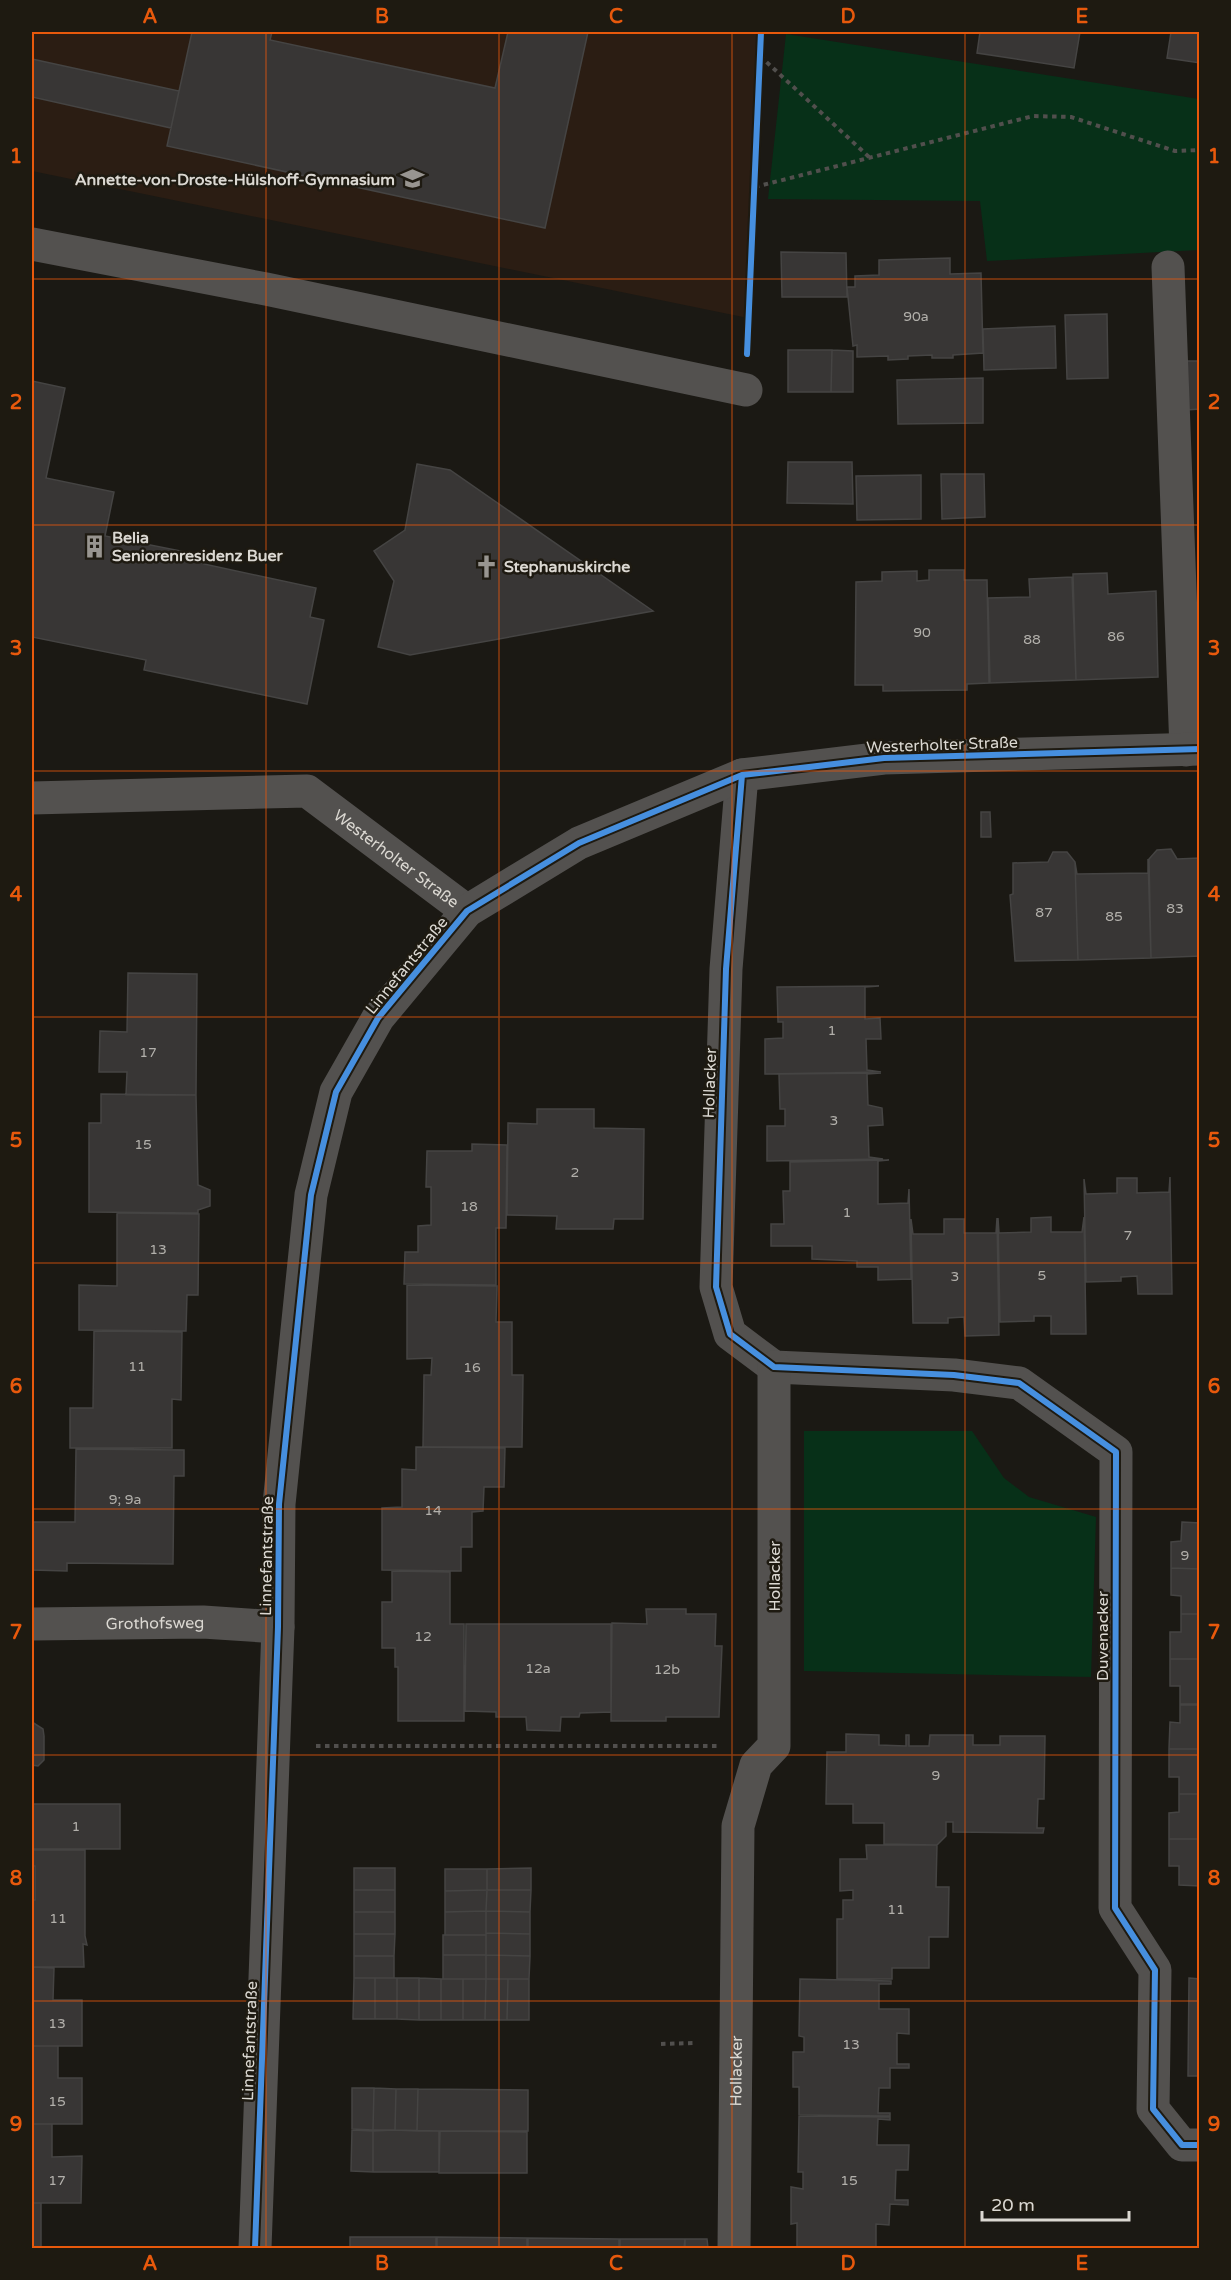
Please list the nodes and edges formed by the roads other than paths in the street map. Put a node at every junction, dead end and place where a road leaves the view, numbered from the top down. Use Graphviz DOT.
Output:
graph roads {
  1 [pos="32,244"];
  2 [pos="1168,267"];
  3 [pos="746,390"];
  4 [pos="1193,749"];
  5 [pos="742,775"];
  6 [pos="32,798"];
  7 [pos="467,911"];
  8 [pos="774,1367"];
  9 [pos="32,1624"];
  10 [pos="278,1627"];
  11 [pos="1200,2145"];
  12 [pos="255,2248"];
  13 [pos="734,2248"];
  1 -- 3 [label="street"];
  2 -- 4 [label="street"];
  4 -- 5 [label="street, Westerholter Straße"];
  5 -- 7 [label="street, Westerholter Straße"];
  5 -- 8 [label="street, Hollacker"];
  6 -- 7 [label="street, Westerholter Straße"];
  7 -- 10 [label="street, Linnefantstraße"];
  8 -- 11 [label="street, Duvenacker"];
  8 -- 13 [label="street, Hollacker"];
  9 -- 10 [label="street, Grothofsweg"];
  10 -- 12 [label="street, Linnefantstraße"];
}
